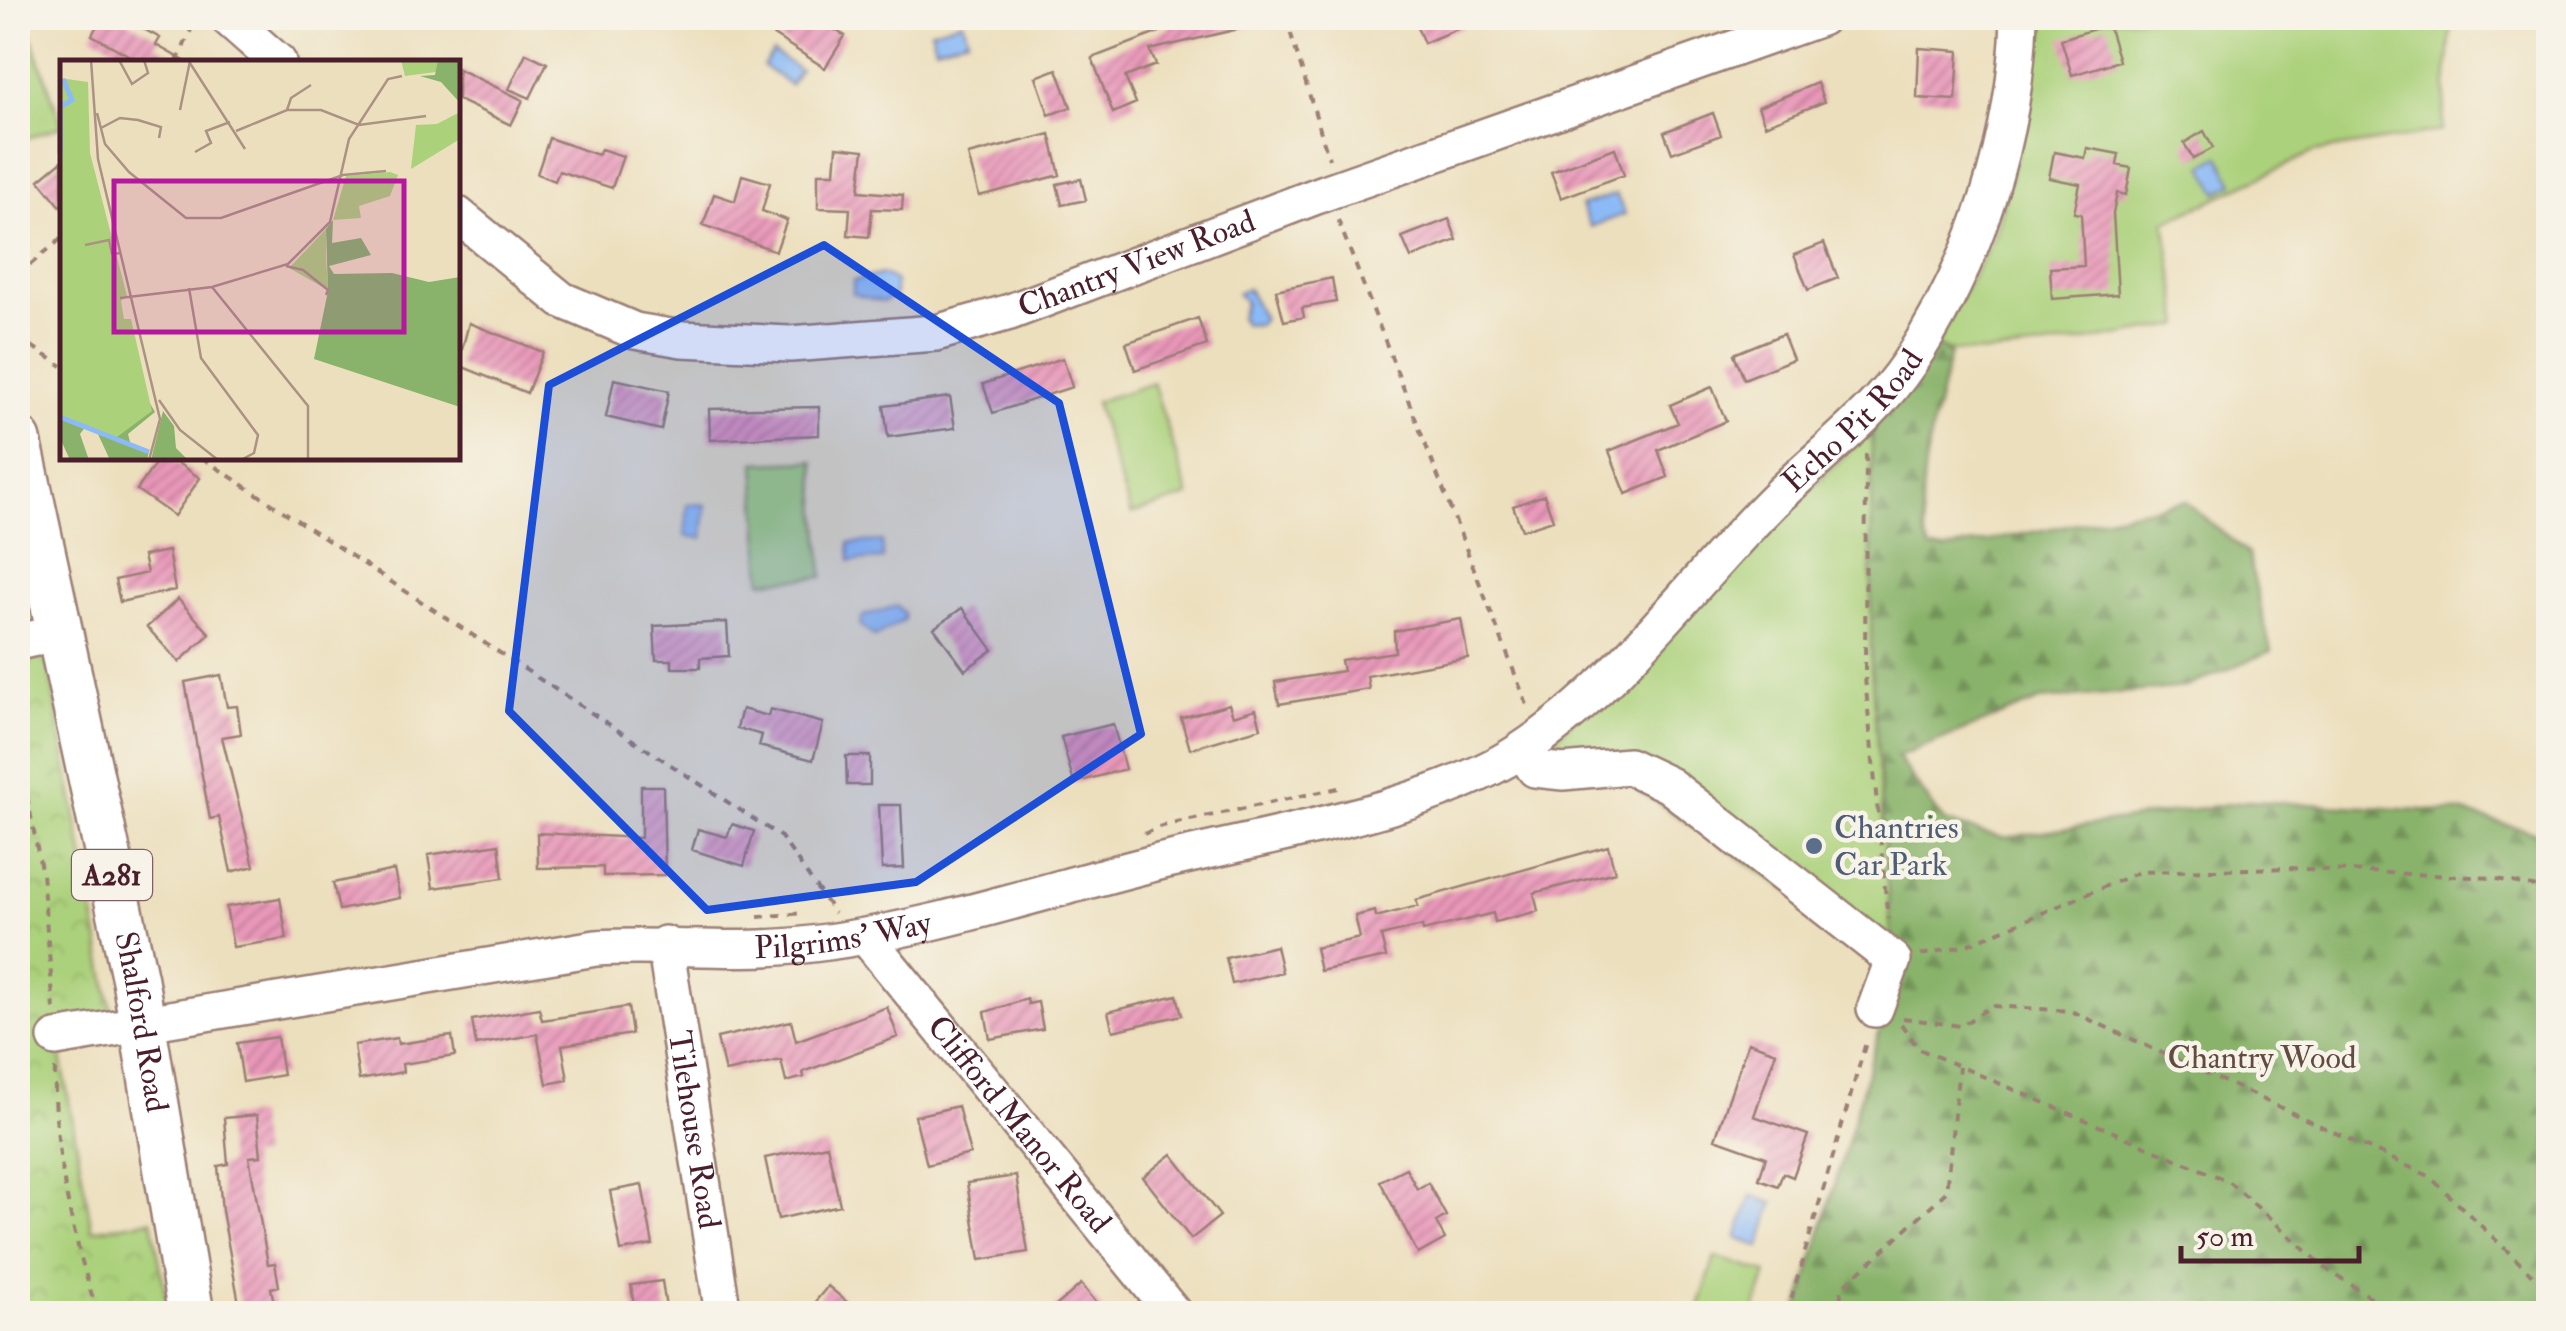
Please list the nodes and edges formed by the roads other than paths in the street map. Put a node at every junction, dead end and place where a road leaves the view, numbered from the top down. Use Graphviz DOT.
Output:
graph roads {
  1 [pos="228,18"];
  2 [pos="1822,18"];
  3 [pos="2018,18"];
  4 [pos="276,60"];
  5 [pos="460,217"];
  6 [pos="18,440"];
  7 [pos="38,638"];
  8 [pos="1531,744"];
  9 [pos="850,939"];
  10 [pos="666,944"];
  11 [pos="1875,1009"];
  12 [pos="144,1025"];
  13 [pos="56,1038"];
  14 [pos="191,1314"];
  15 [pos="723,1314"];
  16 [pos="1174,1314"];
  1 -- 4 [label="street"];
  2 -- 5 [label="street, Chantry View Road"];
  3 -- 8 [label="street, Echo Pit Road"];
  6 -- 7 [label="main road, Shalford Road / A281"];
  7 -- 12 [label="main road, Shalford Road / A281"];
  8 -- 9 [label="street, Pilgrims' Way"];
  8 -- 11 [label="street"];
  9 -- 10 [label="street, Pilgrims' Way"];
  9 -- 16 [label="street, Clifford Manor Road"];
  10 -- 12 [label="street, Pilgrims' Way"];
  10 -- 15 [label="street, Tilehouse Road"];
  12 -- 13 [label="street, Pilgrims' Way"];
  12 -- 14 [label="main road, Shalford Road / A281"];
}
